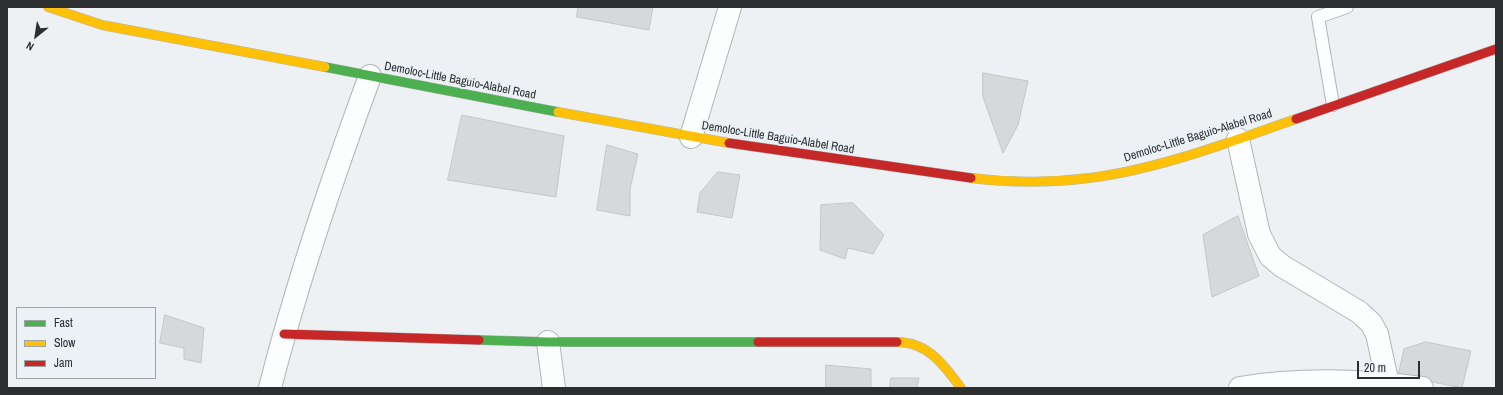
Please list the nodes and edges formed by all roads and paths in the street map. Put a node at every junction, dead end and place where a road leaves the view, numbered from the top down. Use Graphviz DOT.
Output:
graph roads {
  1 [pos="48,7"];
  2 [pos="730,7"];
  3 [pos="1347,7"];
  4 [pos="1496,49"];
  5 [pos="370,76"];
  6 [pos="1333,105"];
  7 [pos="691,137"];
  8 [pos="1238,138"];
  9 [pos="284,334"];
  10 [pos="548,342"];
  11 [pos="1388,384"];
  12 [pos="270,388"];
  13 [pos="554,388"];
  14 [pos="961,388"];
  15 [pos="1240,388"];
  16 [pos="1422,388"];
  1 -- 5 [label="main road, Demoloc-Little Baguio-Alabel Road"];
  2 -- 7 [label="street"];
  3 -- 6 [label="lane"];
  4 -- 6 [label="main road, Demoloc-Little Baguio-Alabel Road"];
  5 -- 7 [label="main road, Demoloc-Little Baguio-Alabel Road"];
  5 -- 9 [label="street"];
  6 -- 8 [label="main road, Demoloc-Little Baguio-Alabel Road"];
  7 -- 8 [label="main road, Demoloc-Little Baguio-Alabel Road"];
  8 -- 11 [label="street"];
  9 -- 10 [label="main road"];
  9 -- 12 [label="street"];
  10 -- 13 [label="street"];
  10 -- 14 [label="main road"];
  11 -- 15 [label="street"];
  11 -- 16 [label="street"];
}
